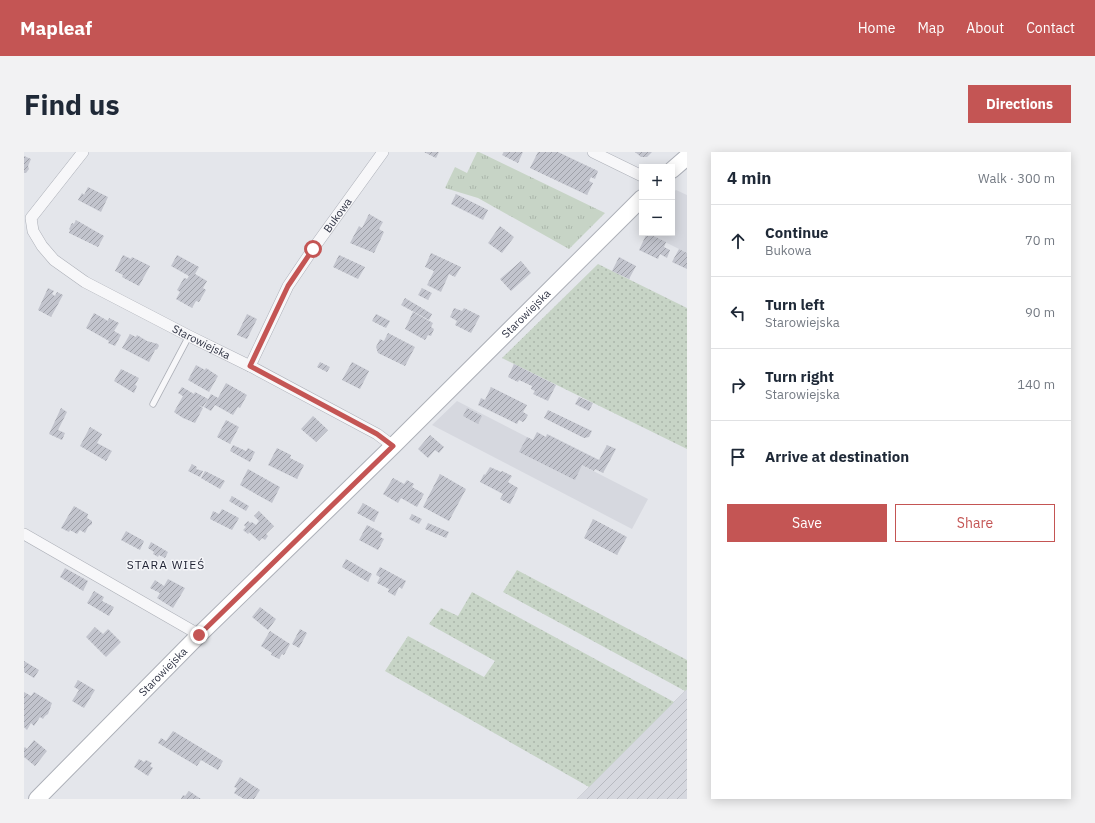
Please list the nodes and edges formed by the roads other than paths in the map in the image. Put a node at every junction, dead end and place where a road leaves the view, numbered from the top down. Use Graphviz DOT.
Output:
graph roads {
  1 [pos="83,152"];
  2 [pos="383,152"];
  3 [pos="593,152"];
  4 [pos="686,158"];
  5 [pos="675,167"];
  6 [pos="639,175"];
  7 [pos="640,200"];
  8 [pos="189,336"];
  9 [pos="250,366"];
  10 [pos="153,404"];
  11 [pos="393,446"];
  12 [pos="24,534"];
  13 [pos="199,635"];
  14 [pos="36,799"];
  1 -- 8 [label="street, Starowiejska"];
  2 -- 9 [label="street, Bukowa"];
  3 -- 6 [label="street"];
  4 -- 5 [label="street"];
  7 -- 11 [label="street, Starowiejska"];
  8 -- 9 [label="street, Starowiejska"];
  8 -- 10 [label="lane"];
  9 -- 11 [label="street, Starowiejska"];
  11 -- 13 [label="street, Starowiejska"];
  12 -- 13 [label="street"];
  13 -- 14 [label="street, Starowiejska"];
}
